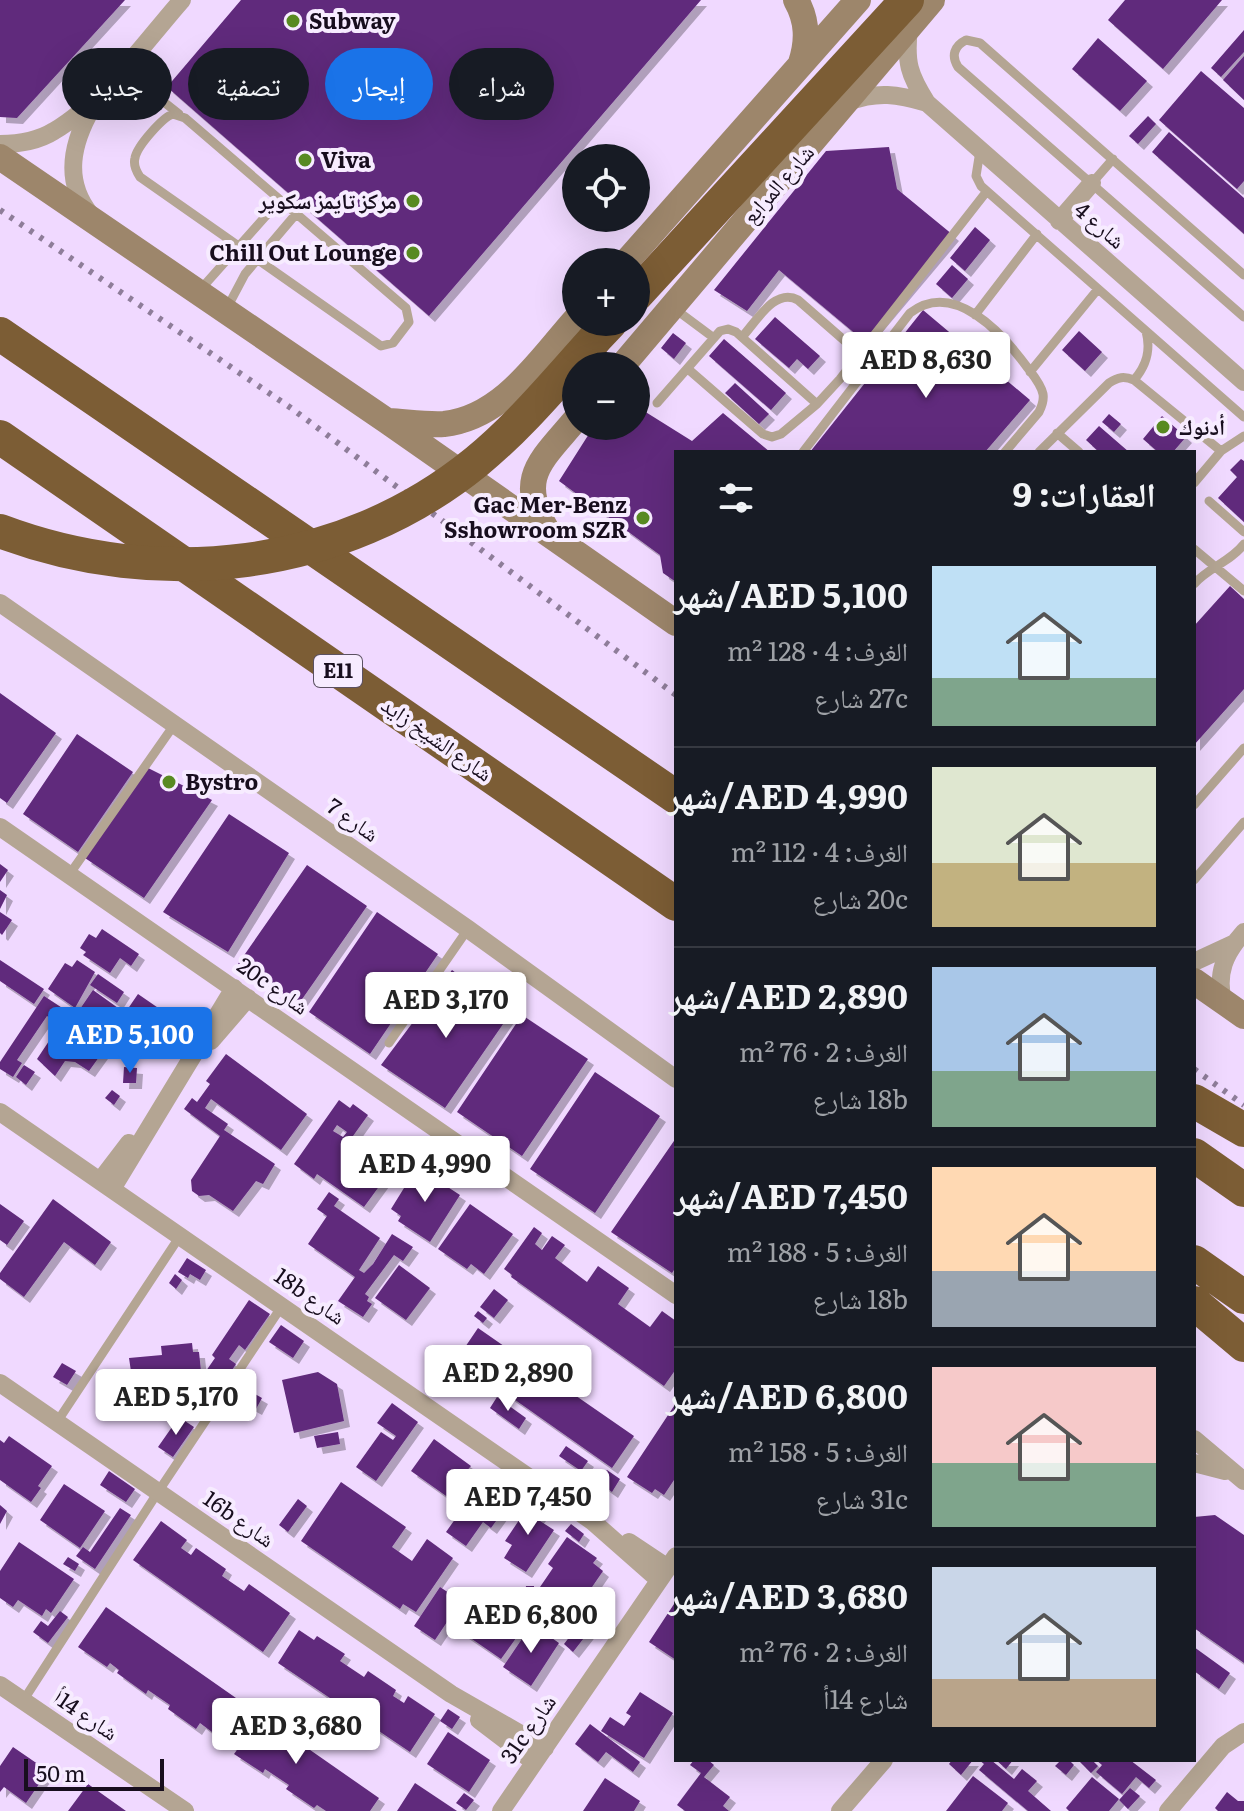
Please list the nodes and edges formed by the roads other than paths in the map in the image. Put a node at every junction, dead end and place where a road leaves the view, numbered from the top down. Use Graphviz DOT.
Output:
graph roads {
  1 [pos="182,0"];
  2 [pos="796,0"];
  3 [pos="858,0"];
  4 [pos="932,0"];
  5 [pos="908,14"];
  6 [pos="140,48"];
  7 [pos="801,63"];
  8 [pos="848,102"];
  9 [pos="927,103"];
  10 [pos="172,109"];
  11 [pos="181,116"];
  12 [pos="67,120"];
  13 [pos="85,120"];
  14 [pos="0,144"];
  15 [pos="980,151"];
  16 [pos="0,157"];
  17 [pos="1113,159"];
  18 [pos="1092,183"];
  19 [pos="987,191"];
  20 [pos="280,200"];
  21 [pos="296,214"];
  22 [pos="1059,221"];
  23 [pos="99,224"];
  24 [pos="1037,234"];
  25 [pos="240,247"];
  26 [pos="638,248"];
  27 [pos="257,259"];
  28 [pos="1244,275"];
  29 [pos="650,281"];
  30 [pos="1098,289"];
  31 [pos="199,292"];
  32 [pos="672,307"];
  33 [pos="226,311"];
  34 [pos="975,315"];
  35 [pos="1244,317"];
  36 [pos="1146,330"];
  37 [pos="0,334"];
  38 [pos="583,336"];
  39 [pos="587,336"];
  40 [pos="742,337"];
  41 [pos="714,338"];
  42 [pos="634,352"];
  43 [pos="861,355"];
  44 [pos="688,369"];
  45 [pos="1030,372"];
  46 [pos="1134,380"];
  47 [pos="1244,382"];
  48 [pos="513,391"];
  49 [pos="657,403"];
  50 [pos="817,404"];
  51 [pos="1244,417"];
  52 [pos="387,421"];
  53 [pos="1057,433"];
  54 [pos="562,436"];
  55 [pos="1244,436"];
  56 [pos="0,437"];
  57 [pos="551,449"];
  58 [pos="805,450"];
  59 [pos="1007,450"];
  60 [pos="1041,450"];
  61 [pos="1077,450"];
  62 [pos="1221,451"];
  63 [pos="1196,481"];
  64 [pos="1209,501"];
  65 [pos="0,531"];
  66 [pos="1244,532"];
  67 [pos="551,537"];
  68 [pos="1244,544"];
  69 [pos="1196,551"];
  70 [pos="1215,567"];
  71 [pos="1196,582"];
  72 [pos="1244,591"];
  73 [pos="0,603"];
  74 [pos="670,616"];
  75 [pos="174,725"];
  76 [pos="1244,748"];
  77 [pos="674,796"];
  78 [pos="1196,803"];
  79 [pos="1244,822"];
  80 [pos="0,827"];
  81 [pos="69,875"];
  82 [pos="1196,878"];
  83 [pos="674,903"];
  84 [pos="468,929"];
  85 [pos="1239,937"];
  86 [pos="1196,961"];
  87 [pos="1196,982"];
  88 [pos="241,993"];
  89 [pos="1234,1009"];
  90 [pos="389,1043"];
  91 [pos="674,1078"];
  92 [pos="1196,1102"];
  93 [pos="0,1112"];
  94 [pos="1244,1130"];
  95 [pos="1196,1156"];
  96 [pos="106,1185"];
  97 [pos="1244,1190"];
  98 [pos="180,1236"];
  99 [pos="1196,1263"];
  100 [pos="674,1294"];
  101 [pos="1244,1297"];
  102 [pos="1196,1305"];
  103 [pos="282,1306"];
  104 [pos="1244,1345"];
  105 [pos="0,1383"];
  106 [pos="57,1422"];
  107 [pos="1196,1441"];
  108 [pos="1196,1464"];
  109 [pos="1238,1477"];
  110 [pos="158,1492"];
  111 [pos="668,1568"];
  112 [pos="0,1685"];
  113 [pos="23,1701"];
  114 [pos="1244,1732"];
  115 [pos="540,1755"];
  116 [pos="882,1762"];
  117 [pos="185,1811"];
  118 [pos="501,1811"];
  119 [pos="840,1811"];
  120 [pos="1168,1811"];
  1 -- 6 [label="street"];
  2 -- 7 [label="street"];
  3 -- 7 [label="street"];
  4 -- 5 [label="street, شارع المرابع"];
  5 -- 8 [label="street, شارع المرابع"];
  5 -- 9 [label="street, شارع 4"];
  5 -- 29 [label="highway"];
  7 -- 26 [label="street"];
  8 -- 9 [label="street, شارع 4"];
  8 -- 32 [label="street, شارع المرابع"];
  9 -- 15 [label="street, شارع 4"];
  10 -- 11 [label="lane"];
  11 -- 20 [label="lane"];
  11 -- 25 [label="lane"];
  12 -- 14 [label="street"];
  13 -- 23 [label="street"];
  15 -- 19 [label="lane"];
  15 -- 22 [label="street, شارع 4"];
  16 -- 23 [label="street"];
  17 -- 18 [label="lane"];
  17 -- 18 [label="lane"];
  17 -- 28 [label="lane"];
  18 -- 22 [label="street"];
  18 -- 35 [label="lane"];
  19 -- 24 [label="lane"];
  19 -- 43 [label="lane"];
  20 -- 21 [label="lane"];
  20 -- 25 [label="lane"];
  21 -- 27 [label="lane"];
  21 -- 27 [label="lane"];
  22 -- 47 [label="street, شارع 4"];
  23 -- 31 [label="street"];
  24 -- 30 [label="lane"];
  24 -- 34 [label="lane"];
  25 -- 27 [label="lane"];
  25 -- 31 [label="lane"];
  27 -- 33 [label="lane"];
  30 -- 36 [label="lane"];
  30 -- 45 [label="lane"];
  31 -- 33 [label="street"];
  32 -- 41 [label="lane"];
  32 -- 42 [label="street, شارع المرابع"];
  33 -- 52 [label="street"];
  34 -- 45 [label="lane"];
  34 -- 58 [label="lane"];
  36 -- 46 [label="lane"];
  36 -- 51 [label="lane"];
  37 -- 77 [label="highway"];
  38 -- 48 [label="street"];
  39 -- 65 [label="highway, bridge"];
  40 -- 41 [label="lane"];
  40 -- 43 [label="lane"];
  40 -- 50 [label="lane"];
  41 -- 44 [label="lane"];
  43 -- 50 [label="lane"];
  44 -- 49 [label="lane"];
  44 -- 50 [label="lane"];
  45 -- 59 [label="lane"];
  46 -- 53 [label="lane"];
  46 -- 62 [label="lane"];
  48 -- 52 [label="street"];
  48 -- 57 [label="street"];
  52 -- 67 [label="street"];
  53 -- 60 [label="lane"];
  53 -- 61 [label="lane"];
  54 -- 57 [label="street"];
  55 -- 62 [label="lane"];
  56 -- 83 [label="highway, شارع الشيخ زايد / E11"];
  57 -- 67 [label="street"];
  62 -- 63 [label="lane"];
  64 -- 66 [label="lane"];
  67 -- 74 [label="street"];
  68 -- 70 [label="lane"];
  69 -- 70 [label="lane"];
  70 -- 71 [label="lane"];
  70 -- 72 [label="lane"];
  73 -- 75 [label="street, شارع 7"];
  75 -- 81 [label="lane"];
  75 -- 84 [label="street, شارع 7"];
  76 -- 78 [label="lane"];
  79 -- 82 [label="lane"];
  80 -- 81 [label="street, 20c شارع"];
  81 -- 88 [label="street, 20c شارع"];
  84 -- 90 [label="lane"];
  84 -- 91 [label="street, شارع 7"];
  85 -- 86 [label="street"];
  85 -- 89 [label="street"];
  87 -- 89 [label="street"];
  88 -- 96 [label="street"];
  88 -- 100 [label="street, 20c شارع"];
  92 -- 94 [label="highway"];
  93 -- 96 [label="street, 18b شارع"];
  95 -- 97 [label="highway"];
  96 -- 98 [label="street, 18b شارع"];
  98 -- 103 [label="street, 18b شارع"];
  98 -- 106 [label="lane"];
  99 -- 101 [label="highway"];
  102 -- 104 [label="highway"];
  103 -- 110 [label="lane"];
  103 -- 111 [label="street, 18b شارع"];
  105 -- 106 [label="street, 16b شارع"];
  106 -- 110 [label="street, 16b شارع"];
  107 -- 109 [label="street"];
  108 -- 109 [label="street"];
  110 -- 113 [label="lane"];
  110 -- 115 [label="street, 16b شارع"];
  111 -- 115 [label="street, 31c شارع"];
  112 -- 113 [label="street, شارع 14أ"];
  113 -- 117 [label="street, شارع 14أ"];
  114 -- 120 [label="street"];
  115 -- 118 [label="street, 31c شارع"];
  116 -- 119 [label="street"];
}
